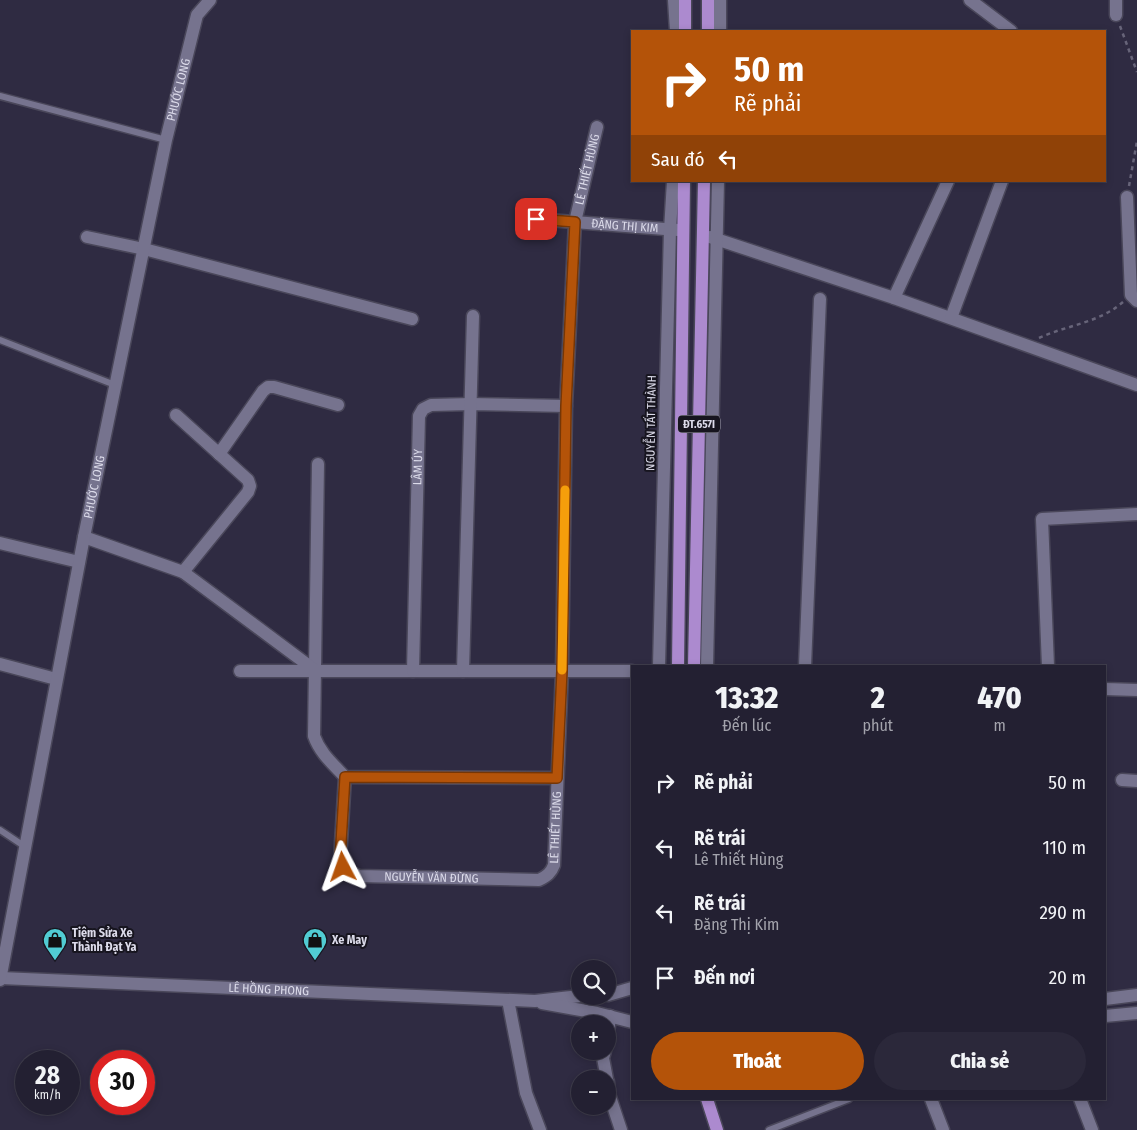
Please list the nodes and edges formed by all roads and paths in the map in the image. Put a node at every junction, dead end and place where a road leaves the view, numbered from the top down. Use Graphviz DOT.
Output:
graph roads {
  1 [pos="200,0"];
  2 [pos="210,0"];
  3 [pos="674,0"];
  4 [pos="685,0"];
  5 [pos="708,0"];
  6 [pos="720,0"];
  7 [pos="970,0"];
  8 [pos="1117,0"];
  9 [pos="197,15"];
  10 [pos="1116,16"];
  11 [pos="676,30"];
  12 [pos="685,30"];
  13 [pos="708,30"];
  14 [pos="720,30"];
  15 [pos="1010,30"];
  16 [pos="1137,72"];
  17 [pos="0,96"];
  18 [pos="598,127"];
  19 [pos="166,140"];
  20 [pos="1137,141"];
  21 [pos="673,182"];
  22 [pos="684,182"];
  23 [pos="704,182"];
  24 [pos="718,182"];
  25 [pos="948,182"];
  26 [pos="1002,182"];
  27 [pos="1127,197"];
  28 [pos="1132,217"];
  29 [pos="536,219"];
  30 [pos="575,222"];
  31 [pos="670,230"];
  32 [pos="683,231"];
  33 [pos="703,234"];
  34 [pos="87,237"];
  35 [pos="717,239"];
  36 [pos="144,249"];
  37 [pos="894,298"];
  38 [pos="1134,298"];
  39 [pos="820,299"];
  40 [pos="473,316"];
  41 [pos="951,318"];
  42 [pos="412,320"];
  43 [pos="0,340"];
  44 [pos="1024,344"];
  45 [pos="115,385"];
  46 [pos="1137,385"];
  47 [pos="471,404"];
  48 [pos="338,405"];
  49 [pos="566,406"];
  50 [pos="176,415"];
  51 [pos="219,454"];
  52 [pos="318,464"];
  53 [pos="1137,514"];
  54 [pos="84,537"];
  55 [pos="0,543"];
  56 [pos="79,562"];
  57 [pos="183,572"];
  58 [pos="0,664"];
  59 [pos="659,665"];
  60 [pos="678,665"];
  61 [pos="694,665"];
  62 [pos="707,665"];
  63 [pos="805,665"];
  64 [pos="1048,665"];
  65 [pos="240,671"];
  66 [pos="316,671"];
  67 [pos="413,671"];
  68 [pos="463,671"];
  69 [pos="562,671"];
  70 [pos="631,671"];
  71 [pos="56,679"];
  72 [pos="1106,689"];
  73 [pos="1137,690"];
  74 [pos="345,777"];
  75 [pos="557,778"];
  76 [pos="1122,780"];
  77 [pos="1137,781"];
  78 [pos="0,830"];
  79 [pos="24,846"];
  80 [pos="551,872"];
  81 [pos="3,944"];
  82 [pos="0,979"];
  83 [pos="631,988"];
  84 [pos="616,992"];
  85 [pos="1137,995"];
  86 [pos="571,997"];
  87 [pos="1106,999"];
  88 [pos="508,1000"];
  89 [pos="535,1001"];
  90 [pos="1137,1013"];
  91 [pos="605,1015"];
  92 [pos="1106,1016"];
  93 [pos="616,1018"];
  94 [pos="631,1022"];
  95 [pos="707,1100"];
  96 [pos="846,1100"];
  97 [pos="930,1100"];
  98 [pos="1080,1100"];
  99 [pos="616,1115"];
  100 [pos="540,1130"];
  101 [pos="621,1130"];
  102 [pos="717,1130"];
  103 [pos="769,1130"];
  104 [pos="942,1130"];
  105 [pos="1092,1130"];
  1 -- 9 [label="street"];
  2 -- 9 [label="street, PHƯỚC LONG"];
  3 -- 11 [label="street"];
  4 -- 12 [label="main road"];
  5 -- 13 [label="main road"];
  6 -- 14 [label="street"];
  7 -- 15 [label="street"];
  8 -- 10 [label="street"];
  9 -- 19 [label="street, PHƯỚC LONG"];
  10 -- 16 [label="path"];
  17 -- 19 [label="lane"];
  18 -- 30 [label="street, LÊ THIẾT HÙNG"];
  19 -- 36 [label="street, PHƯỚC LONG"];
  20 -- 27 [label="path"];
  21 -- 31 [label="street, NGUYỄN TẤT THÀNH"];
  22 -- 32 [label="main road, ĐT.657I"];
  23 -- 33 [label="main road, ĐT.657I"];
  24 -- 35 [label="street"];
  25 -- 37 [label="street"];
  26 -- 41 [label="street"];
  27 -- 28 [label="street"];
  28 -- 38 [label="street"];
  29 -- 30 [label="street, ĐẶNG THỊ KIM"];
  30 -- 31 [label="street, ĐẶNG THỊ KIM"];
  30 -- 49 [label="street, LÊ THIẾT HÙNG"];
  31 -- 32 [label="street, ĐẶNG THỊ KIM"];
  31 -- 59 [label="street, NGUYỄN TẤT THÀNH"];
  32 -- 60 [label="main road, ĐT.657I"];
  33 -- 35 [label="street"];
  33 -- 61 [label="main road, ĐT.657I"];
  34 -- 36 [label="street"];
  35 -- 37 [label="street"];
  35 -- 62 [label="street"];
  36 -- 42 [label="street"];
  36 -- 45 [label="street, PHƯỚC LONG"];
  37 -- 41 [label="street"];
  38 -- 44 [label="path"];
  39 -- 63 [label="street"];
  40 -- 47 [label="street"];
  41 -- 44 [label="street"];
  43 -- 45 [label="lane"];
  44 -- 46 [label="street"];
  45 -- 54 [label="street, PHƯỚC LONG"];
  47 -- 49 [label="street, LÂM ÚY"];
  47 -- 67 [label="street, LÂM ÚY"];
  47 -- 68 [label="street"];
  48 -- 51 [label="street"];
  49 -- 69 [label="street, LÊ THIẾT HÙNG"];
  50 -- 51 [label="street"];
  51 -- 57 [label="street"];
  52 -- 66 [label="street"];
  53 -- 64 [label="street"];
  54 -- 56 [label="street, PHƯỚC LONG"];
  54 -- 57 [label="street"];
  55 -- 56 [label="street"];
  56 -- 71 [label="street, PHƯỚC LONG"];
  57 -- 66 [label="street"];
  58 -- 71 [label="street"];
  65 -- 66 [label="street"];
  66 -- 67 [label="street"];
  66 -- 74 [label="street"];
  67 -- 68 [label="street"];
  68 -- 69 [label="street"];
  69 -- 70 [label="street"];
  69 -- 75 [label="street, LÊ THIẾT HÙNG"];
  71 -- 79 [label="street, PHƯỚC LONG"];
  72 -- 73 [label="street"];
  74 -- 75 [label="street"];
  74 -- 80 [label="street, NGUYỄN VĂN ĐỪNG"];
  75 -- 80 [label="street, LÊ THIẾT HÙNG"];
  76 -- 77 [label="street"];
  78 -- 79 [label="lane"];
  79 -- 81 [label="street, PHƯỚC LONG"];
  81 -- 82 [label="street, PHƯỚC LONG"];
  82 -- 88 [label="street, LÊ HỒNG PHONG"];
  83 -- 84 [label="street"];
  85 -- 87 [label="street"];
  86 -- 89 [label="street, LÊ HỒNG PHONG"];
  88 -- 89 [label="street, LÊ HỒNG PHONG"];
  88 -- 100 [label="street"];
  89 -- 91 [label="street, LÊ HỒNG PHONG"];
  90 -- 92 [label="street"];
  93 -- 94 [label="street, LÊ HỒNG PHONG"];
  95 -- 102 [label="main road"];
  96 -- 103 [label="lane"];
  97 -- 104 [label="street"];
  98 -- 105 [label="street"];
  99 -- 101 [label="street"];
}
